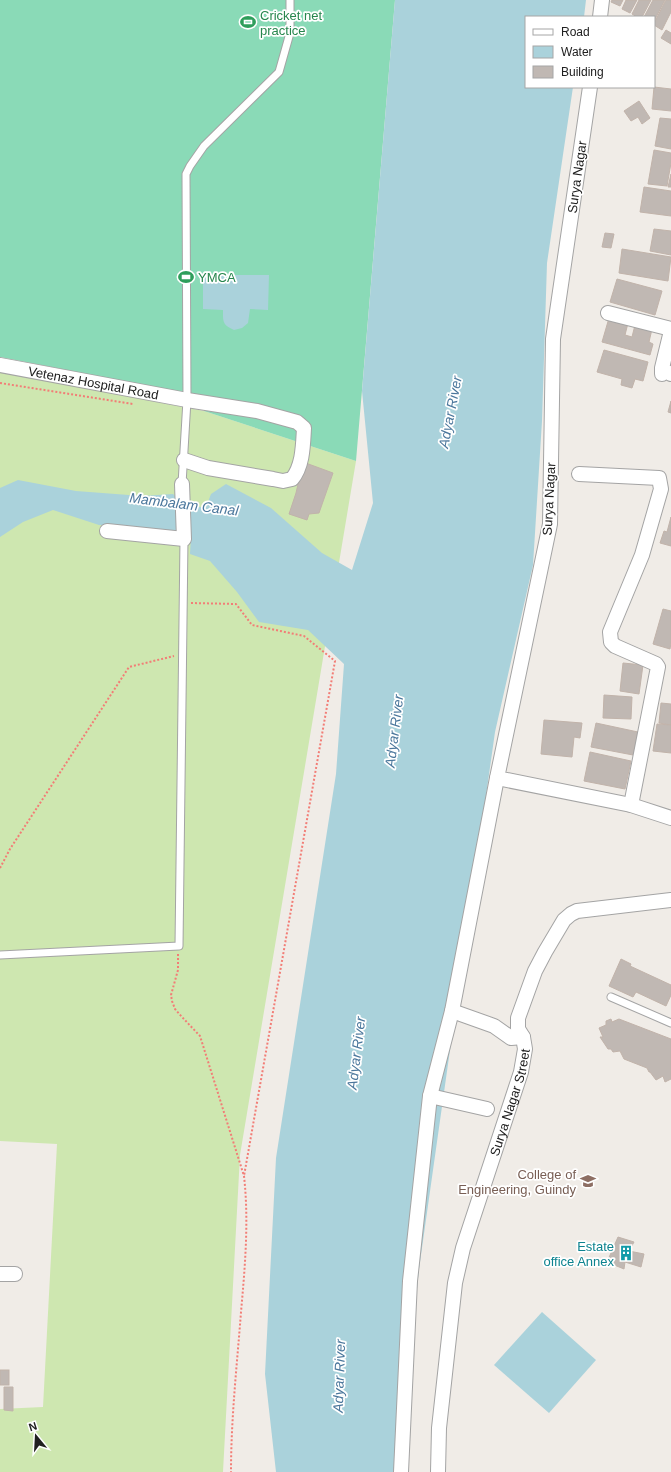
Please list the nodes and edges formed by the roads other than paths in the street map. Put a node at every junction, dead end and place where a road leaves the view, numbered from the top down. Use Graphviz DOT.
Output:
graph roads {
  1 [pos="290,0"];
  2 [pos="602,0"];
  3 [pos="600,16"];
  4 [pos="590,88"];
  5 [pos="608,313"];
  6 [pos="671,330"];
  7 [pos="0,365"];
  8 [pos="671,374"];
  9 [pos="187,400"];
  10 [pos="184,460"];
  11 [pos="579,474"];
  12 [pos="182,484"];
  13 [pos="107,531"];
  14 [pos="184,539"];
  15 [pos="497,778"];
  16 [pos="631,805"];
  17 [pos="671,818"];
  18 [pos="671,900"];
  19 [pos="0,955"];
  20 [pos="611,997"];
  21 [pos="452,1011"];
  22 [pos="671,1023"];
  23 [pos="523,1037"];
  24 [pos="430,1096"];
  25 [pos="487,1109"];
  26 [pos="0,1274"];
  27 [pos="15,1274"];
  28 [pos="401,1472"];
  29 [pos="438,1472"];
  1 -- 9 [label="lane"];
  2 -- 3 [label="street"];
  4 -- 15 [label="street, Surya Nagar"];
  5 -- 6 [label="street"];
  6 -- 8 [label="street"];
  7 -- 9 [label="street, Vetenaz Hospital Road"];
  9 -- 10 [label="lane"];
  9 -- 10 [label="street, Vetenaz Hospital Road"];
  10 -- 12 [label="lane"];
  11 -- 16 [label="street"];
  12 -- 14 [label="street"];
  13 -- 14 [label="street"];
  14 -- 19 [label="lane"];
  15 -- 16 [label="street"];
  15 -- 21 [label="street, Surya Nagar"];
  16 -- 17 [label="street"];
  18 -- 23 [label="street, Surya Nagar Street"];
  20 -- 22 [label="lane"];
  21 -- 23 [label="street"];
  21 -- 24 [label="street, Surya Nagar"];
  23 -- 29 [label="street, Surya Nagar Street"];
  24 -- 25 [label="street"];
  24 -- 28 [label="street, Surya Nagar"];
  26 -- 27 [label="street"];
}
